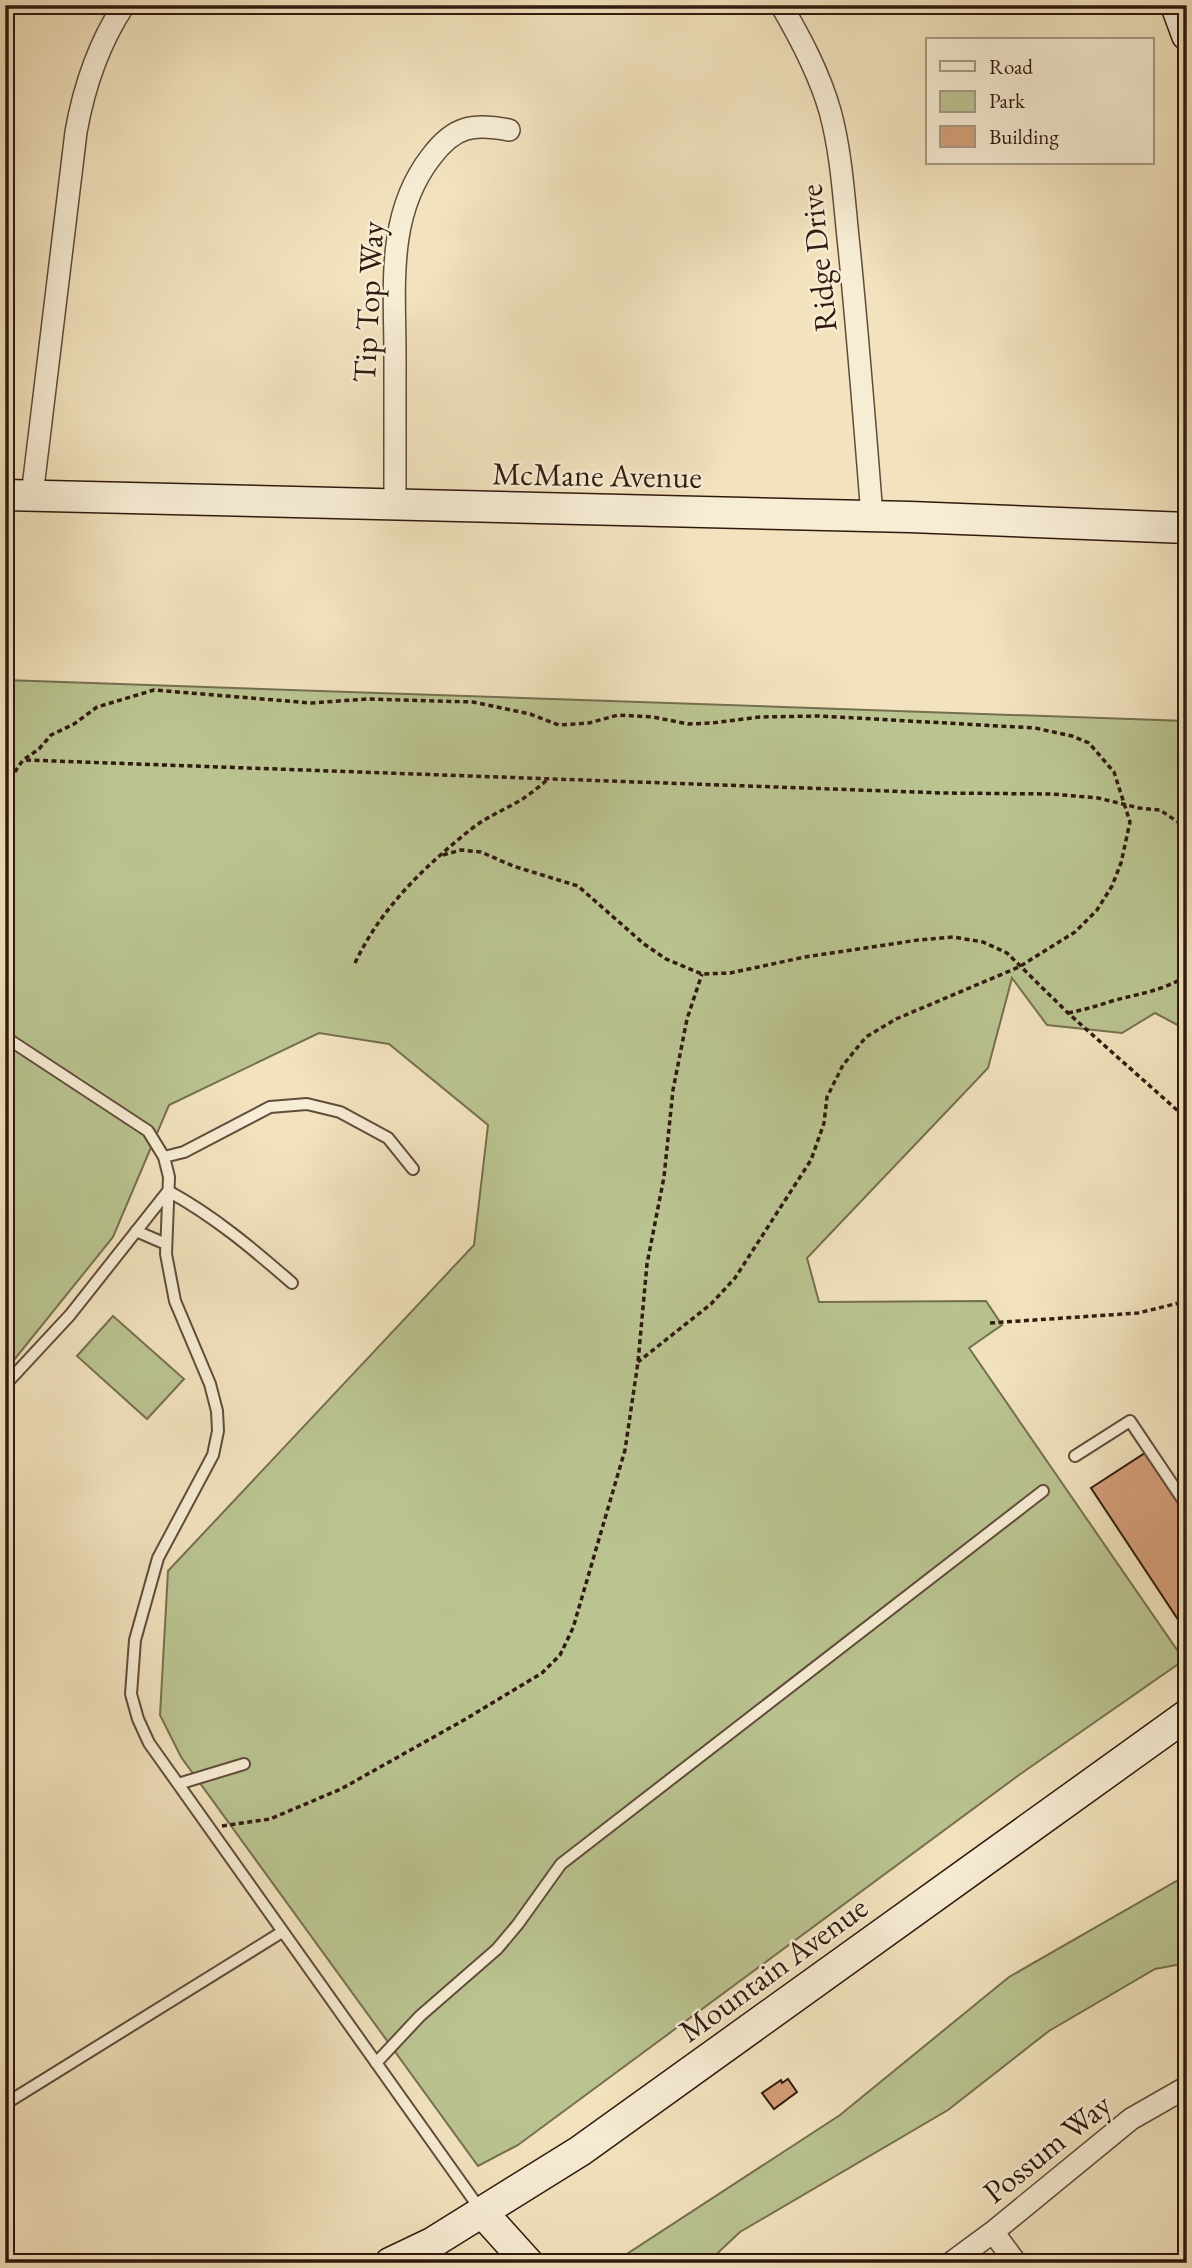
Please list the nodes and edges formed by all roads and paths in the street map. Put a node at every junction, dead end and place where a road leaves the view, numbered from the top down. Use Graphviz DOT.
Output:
graph roads {
  1 [pos="124,5"];
  2 [pos="781,5"];
  3 [pos="1176,5"];
  4 [pos="1187,35"];
  5 [pos="509,130"];
  6 [pos="19,495"];
  7 [pos="395,505"];
  8 [pos="872,516"];
  9 [pos="1187,528"];
  10 [pos="23,760"];
  11 [pos="549,779"];
  12 [pos="5,786"];
  13 [pos="1126,806"];
  14 [pos="1187,828"];
  15 [pos="443,855"];
  16 [pos="355,963"];
  17 [pos="1019,967"];
  18 [pos="702,974"];
  19 [pos="1187,976"];
  20 [pos="1068,1013"];
  21 [pos="5,1037"];
  22 [pos="1187,1119"];
  23 [pos="164,1157"];
  24 [pos="413,1169"];
  25 [pos="168,1191"];
  26 [pos="136,1231"];
  27 [pos="166,1244"];
  28 [pos="292,1283"];
  29 [pos="1187,1301"];
  30 [pos="990,1323"];
  31 [pos="638,1362"];
  32 [pos="5,1385"];
  33 [pos="1075,1456"];
  34 [pos="1043,1491"];
  35 [pos="1187,1506"];
  36 [pos="1187,1715"];
  37 [pos="244,1764"];
  38 [pos="178,1784"];
  39 [pos="210,1828"];
  40 [pos="282,1931"];
  41 [pos="376,2063"];
  42 [pos="1187,2087"];
  43 [pos="5,2104"];
  44 [pos="482,2212"];
  45 [pos="993,2232"];
  46 [pos="390,2263"];
  47 [pos="528,2263"];
  48 [pos="951,2263"];
  49 [pos="1016,2263"];
  1 -- 6 [label="street"];
  2 -- 8 [label="street, Ridge Drive"];
  3 -- 4 [label="street"];
  5 -- 7 [label="street, Tip Top Way"];
  6 -- 7 [label="street, McMane Avenue"];
  7 -- 8 [label="street, McMane Avenue"];
  8 -- 9 [label="street, McMane Avenue"];
  10 -- 11 [label="path"];
  10 -- 12 [label="path"];
  10 -- 13 [label="path"];
  11 -- 13 [label="path"];
  11 -- 15 [label="path"];
  13 -- 14 [label="path"];
  13 -- 17 [label="path"];
  15 -- 16 [label="path"];
  15 -- 18 [label="path"];
  17 -- 18 [label="path"];
  17 -- 20 [label="path"];
  17 -- 31 [label="path"];
  18 -- 31 [label="path"];
  19 -- 20 [label="path"];
  20 -- 22 [label="path"];
  21 -- 23 [label="lane"];
  23 -- 24 [label="lane"];
  23 -- 25 [label="lane"];
  25 -- 26 [label="lane"];
  25 -- 27 [label="lane"];
  25 -- 28 [label="lane"];
  26 -- 27 [label="lane"];
  26 -- 32 [label="lane"];
  27 -- 38 [label="lane"];
  29 -- 30 [label="path"];
  31 -- 39 [label="path"];
  33 -- 35 [label="lane"];
  34 -- 41 [label="lane"];
  36 -- 44 [label="street, Mountain Avenue"];
  37 -- 38 [label="lane"];
  38 -- 39 [label="lane"];
  39 -- 40 [label="lane"];
  40 -- 41 [label="lane"];
  40 -- 43 [label="lane"];
  41 -- 44 [label="lane"];
  42 -- 45 [label="street, Possum Way"];
  44 -- 46 [label="street, Mountain Avenue"];
  44 -- 47 [label="street"];
  45 -- 48 [label="street, Possum Way"];
  45 -- 49 [label="street"];
}
